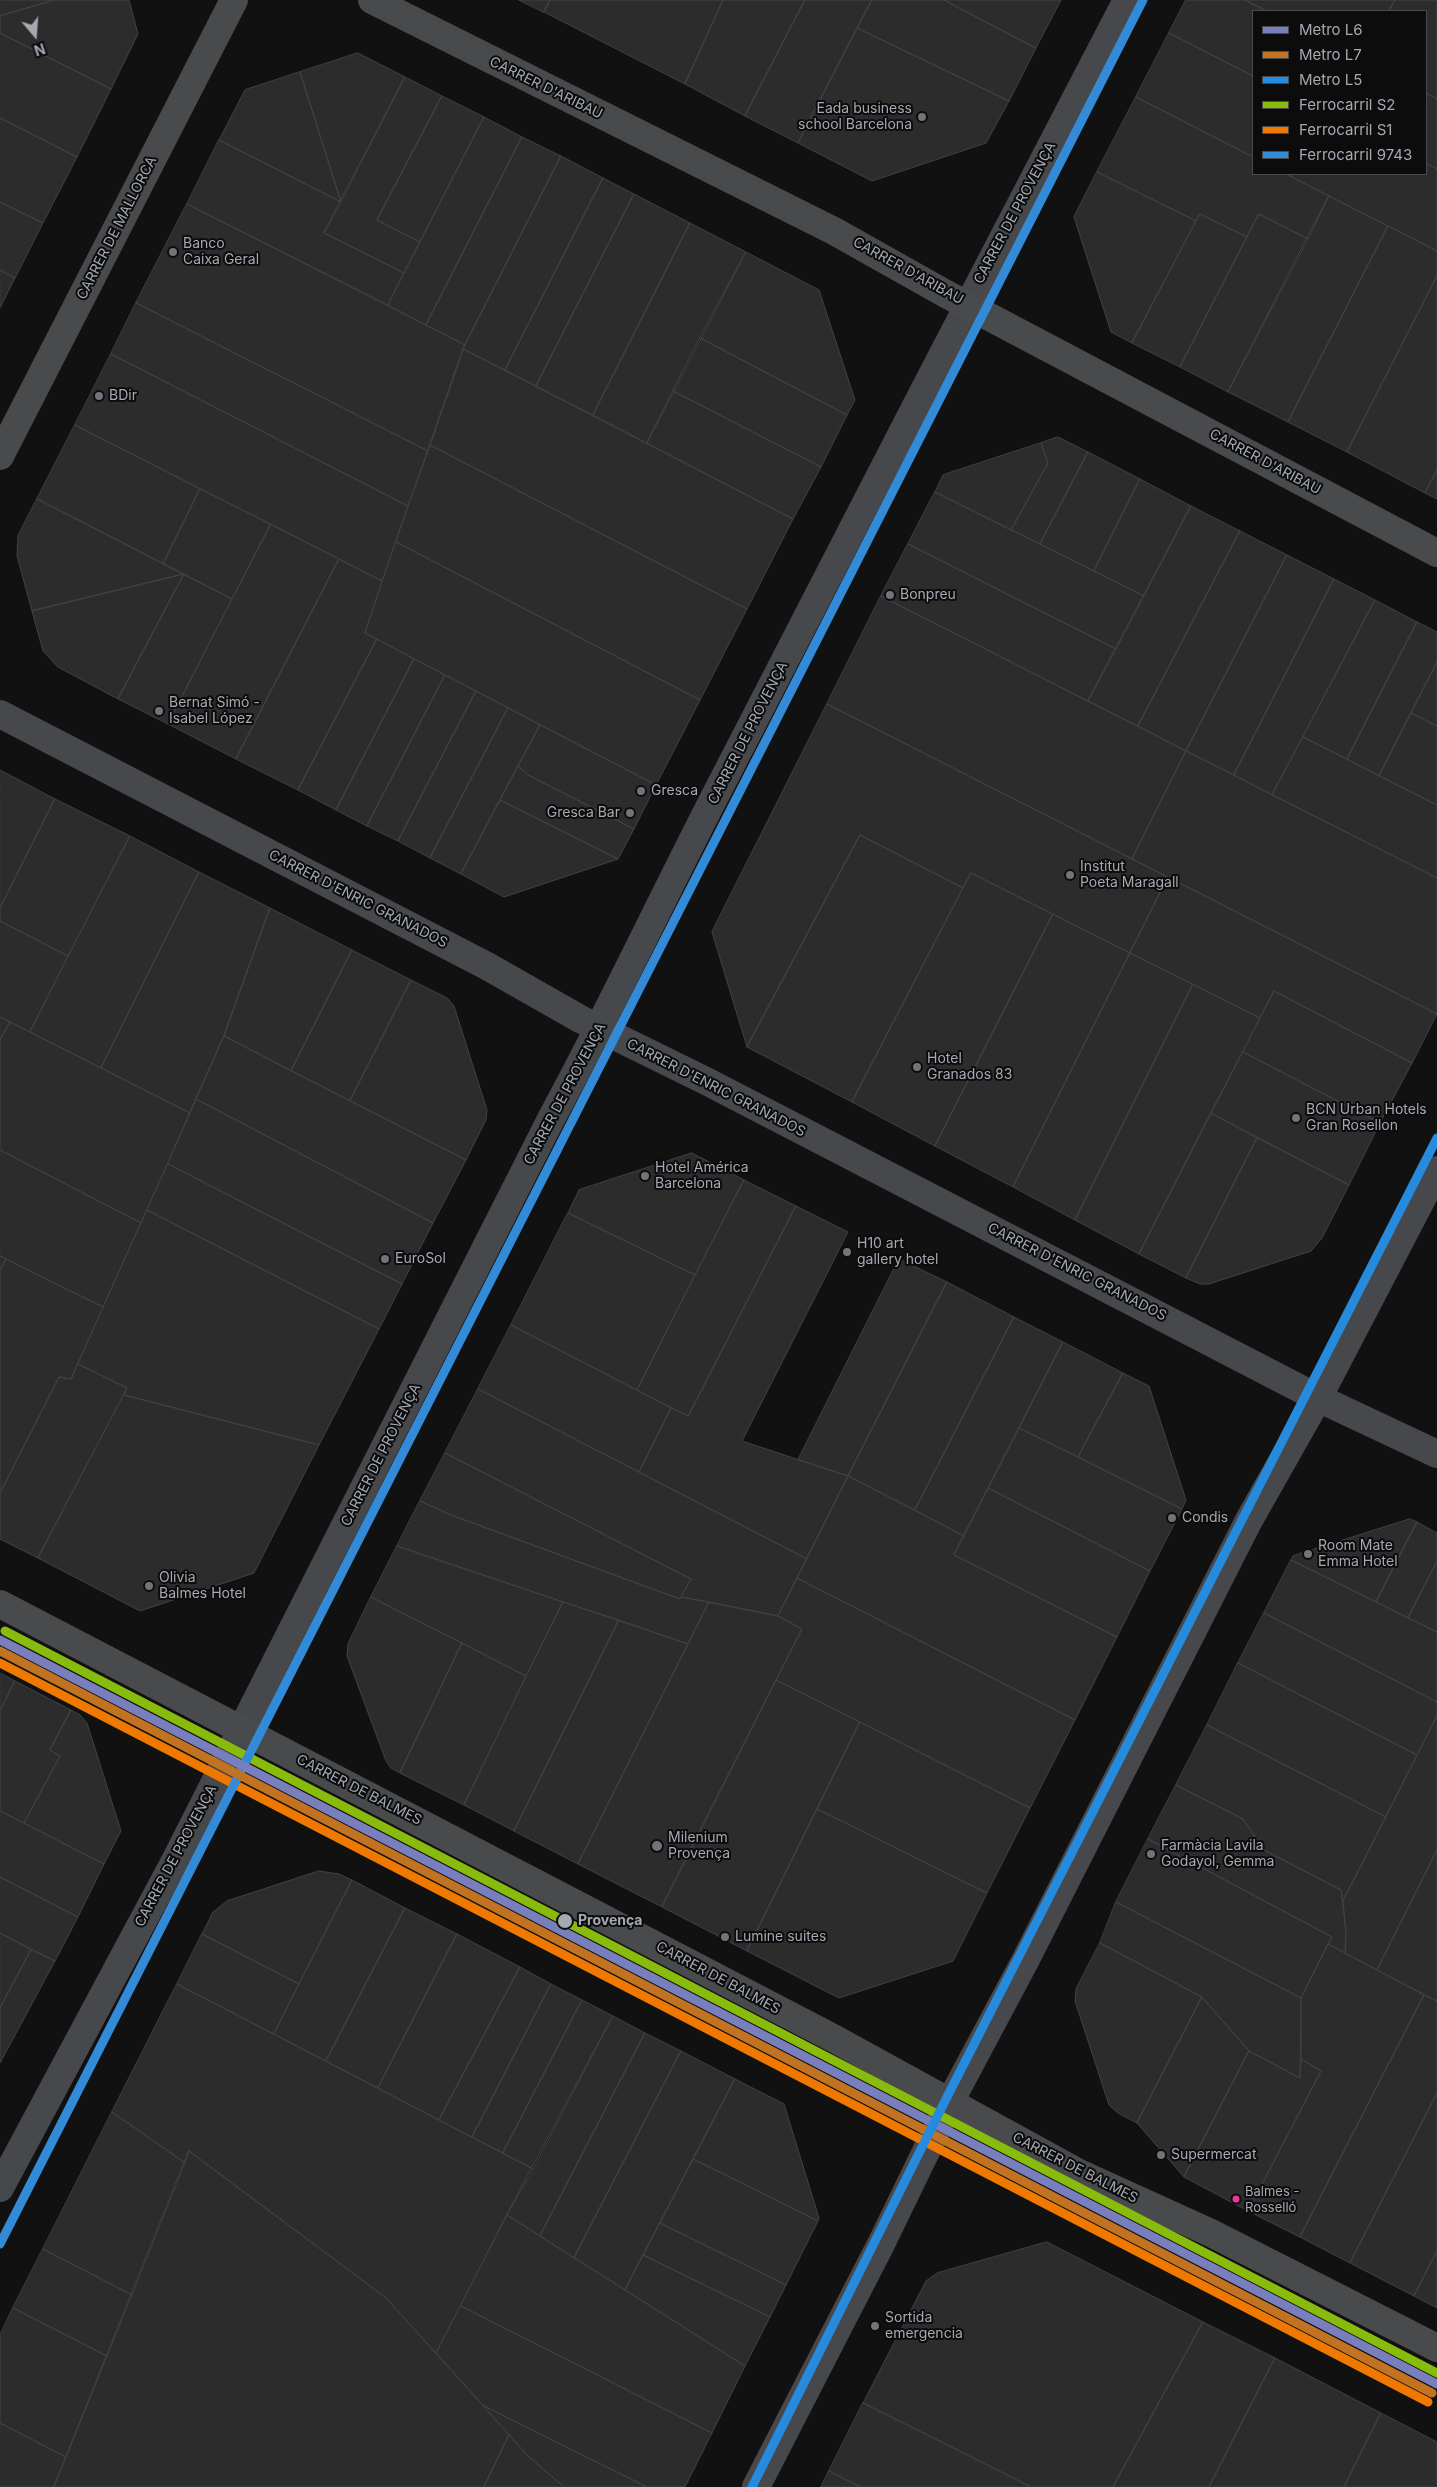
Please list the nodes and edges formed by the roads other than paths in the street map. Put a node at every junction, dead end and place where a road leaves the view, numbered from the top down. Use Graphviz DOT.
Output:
graph roads {
  1 [pos="234,0"];
  2 [pos="372,0"];
  3 [pos="1127,0"];
  4 [pos="967,304"];
  5 [pos="0,456"];
  6 [pos="1437,553"];
  7 [pos="0,714"];
  8 [pos="600,1029"];
  9 [pos="1437,1170"];
  10 [pos="1318,1398"];
  11 [pos="1437,1454"];
  12 [pos="0,1604"];
  13 [pos="243,1729"];
  14 [pos="951,2100"];
  15 [pos="0,2188"];
  16 [pos="1437,2348"];
  17 [pos="756,2487"];
  1 -- 5 [label="main road, CARRER DE MALLORCA"];
  2 -- 4 [label="main road, CARRER D'ARIBAU"];
  3 -- 4 [label="street, CARRER DE PROVENÇA"];
  4 -- 6 [label="main road, CARRER D'ARIBAU"];
  4 -- 8 [label="street, CARRER DE PROVENÇA"];
  7 -- 8 [label="street, CARRER D'ENRIC GRANADOS"];
  8 -- 10 [label="street, CARRER D'ENRIC GRANADOS"];
  8 -- 13 [label="street, CARRER DE PROVENÇA"];
  9 -- 10 [label="street"];
  10 -- 11 [label="street, CARRER D'ENRIC GRANADOS"];
  10 -- 14 [label="street"];
  12 -- 13 [label="main road, CARRER DE BALMES"];
  13 -- 14 [label="main road, CARRER DE BALMES"];
  13 -- 15 [label="street, CARRER DE PROVENÇA"];
  14 -- 16 [label="main road, CARRER DE BALMES"];
  14 -- 17 [label="street"];
}
